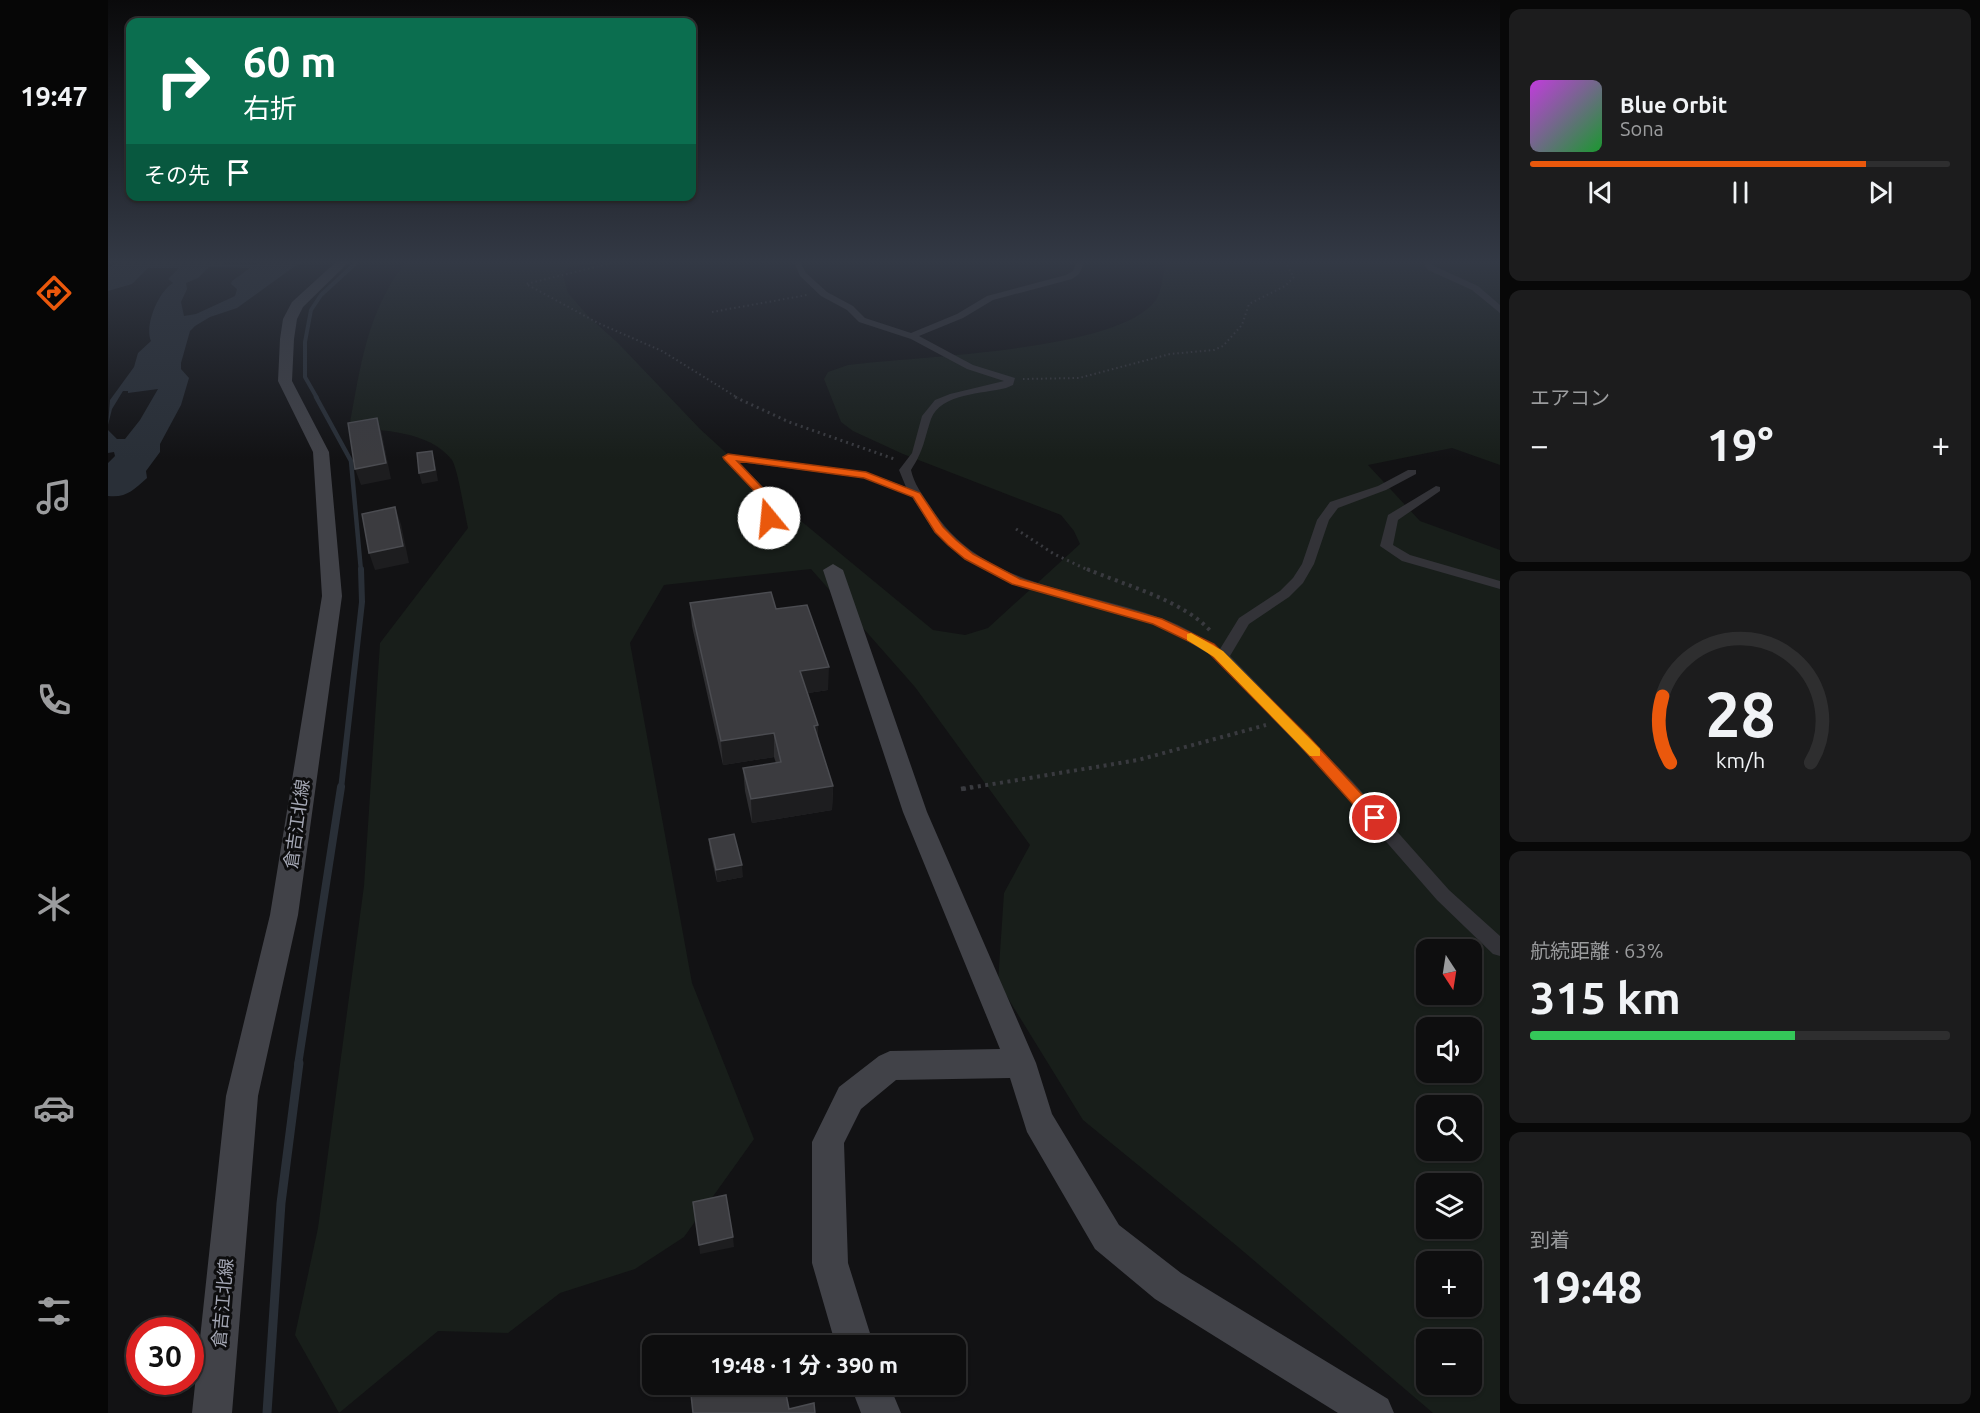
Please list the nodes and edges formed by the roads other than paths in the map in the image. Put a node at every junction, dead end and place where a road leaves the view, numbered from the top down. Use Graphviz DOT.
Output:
graph roads {
  1 [pos="289,327"];
  2 [pos="884,327"];
  3 [pos="930,327"];
  4 [pos="912,336"];
  5 [pos="1412,472"];
  6 [pos="1436,489"];
  7 [pos="916,495"];
  8 [pos="769,518"];
  9 [pos="833,570"];
  10 [pos="1500,585"];
  11 [pos="1223,654"];
  12 [pos="1500,948"];
  13 [pos="1021,1063"];
  14 [pos="852,1335"];
  15 [pos="874,1395"];
  16 [pos="212,1413"];
  17 [pos="881,1413"];
  18 [pos="1374,1413"];
  1 -- 16 [label="main road, 倉吉江北線"];
  2 -- 4 [label="street"];
  3 -- 4 [label="street"];
  4 -- 7 [label="street"];
  5 -- 11 [label="street"];
  6 -- 10 [label="street"];
  7 -- 8 [label="street"];
  7 -- 11 [label="street"];
  9 -- 13 [label="main road"];
  11 -- 12 [label="street"];
  13 -- 14 [label="main road"];
  13 -- 18 [label="main road"];
  15 -- 17 [label="main road"];
}
